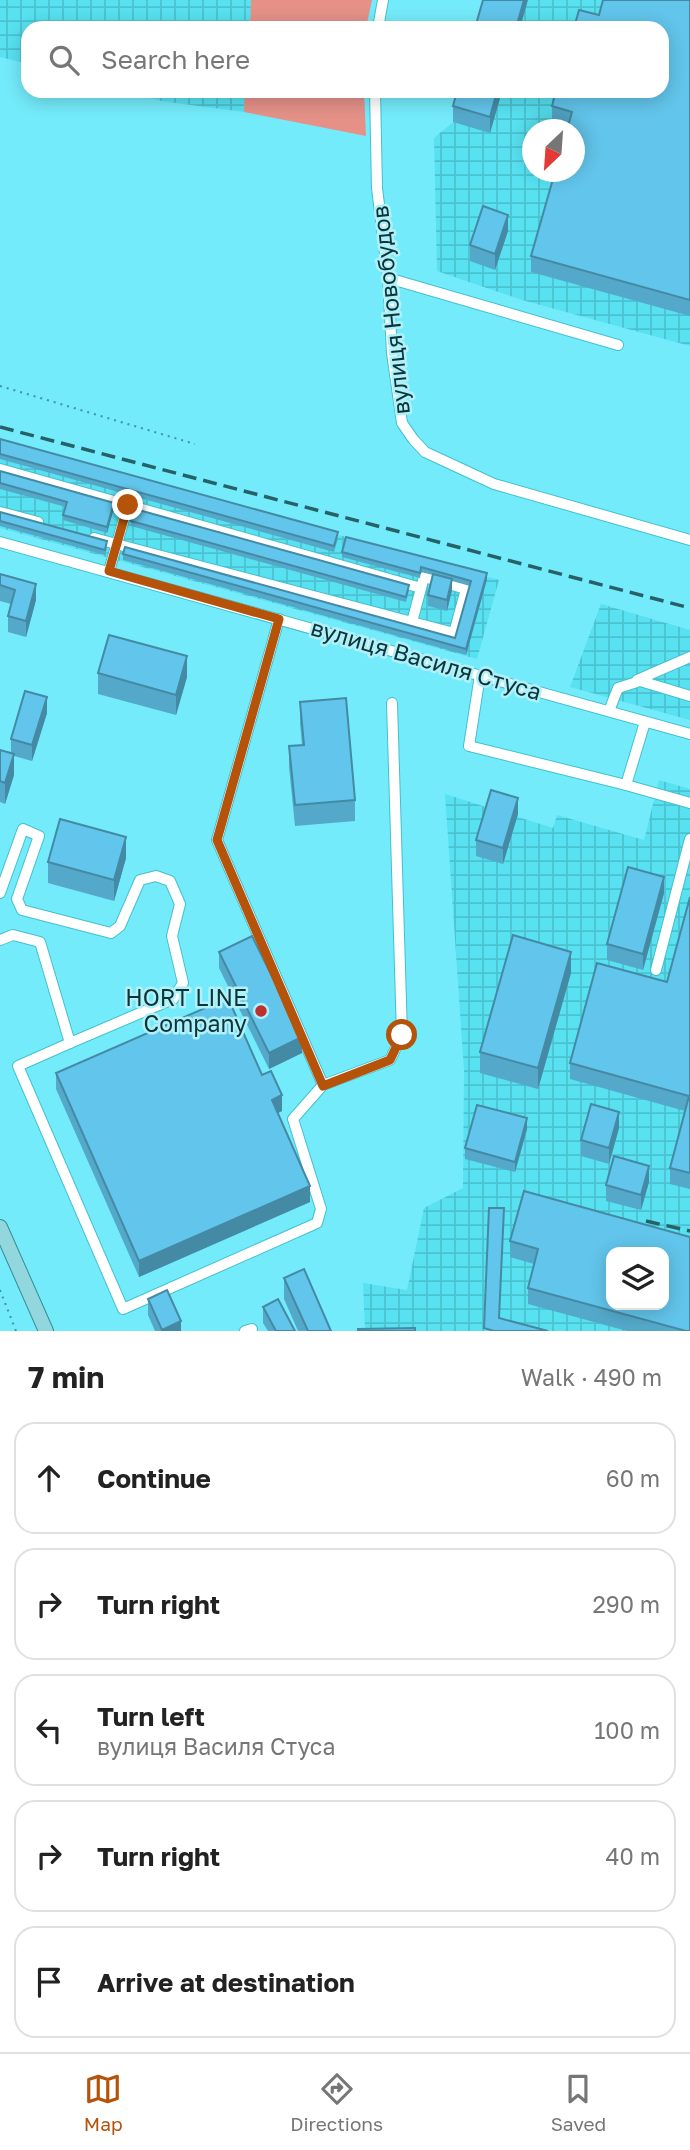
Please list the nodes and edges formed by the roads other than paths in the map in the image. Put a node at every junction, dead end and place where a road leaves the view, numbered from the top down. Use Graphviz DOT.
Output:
graph roads {
  1 [pos="383,0"];
  2 [pos="379,21"];
  3 [pos="375,98"];
  4 [pos="388,278"];
  5 [pos="618,345"];
  6 [pos="0,469"];
  7 [pos="128,505"];
  8 [pos="0,512"];
  9 [pos="52,526"];
  10 [pos="78,533"];
  11 [pos="690,540"];
  12 [pos="0,542"];
  13 [pos="116,544"];
  14 [pos="109,571"];
  15 [pos="421,588"];
  16 [pos="279,619"];
  17 [pos="412,622"];
  18 [pos="690,657"];
  19 [pos="480,675"];
  20 [pos="637,682"];
  21 [pos="690,696"];
  22 [pos="393,703"];
  23 [pos="609,711"];
  24 [pos="645,722"];
  25 [pos="690,734"];
  26 [pos="626,785"];
  27 [pos="690,803"];
  28 [pos="690,839"];
  29 [pos="0,893"];
  30 [pos="0,940"];
  31 [pos="656,970"];
  32 [pos="70,1043"];
  33 [pos="323,1086"];
  34 [pos="0,1227"];
  35 [pos="46,1331"];
  1 -- 2 [label="street"];
  3 -- 4 [label="street, вулиця Новобудов"];
  4 -- 5 [label="street"];
  4 -- 11 [label="street, вулиця Новобудов"];
  6 -- 7 [label="street"];
  7 -- 13 [label="street"];
  7 -- 15 [label="street"];
  8 -- 9 [label="street"];
  10 -- 13 [label="street"];
  12 -- 14 [label="street, вулиця Василя Стуса"];
  13 -- 14 [label="street"];
  13 -- 17 [label="street"];
  14 -- 16 [label="street, вулиця Василя Стуса"];
  15 -- 17 [label="street"];
  15 -- 17 [label="street"];
  16 -- 19 [label="street, вулиця Василя Стуса"];
  16 -- 33 [label="street"];
  18 -- 20 [label="street"];
  19 -- 23 [label="street, вулиця Василя Стуса"];
  19 -- 26 [label="street"];
  20 -- 21 [label="street"];
  20 -- 23 [label="street"];
  22 -- 33 [label="street"];
  23 -- 24 [label="street, вулиця Василя Стуса"];
  24 -- 25 [label="street, вулиця Василя Стуса"];
  24 -- 26 [label="street"];
  26 -- 27 [label="street"];
  28 -- 31 [label="street"];
  29 -- 32 [label="street"];
  30 -- 32 [label="street"];
  32 -- 33 [label="street"];
  34 -- 35 [label="main road"];
}
